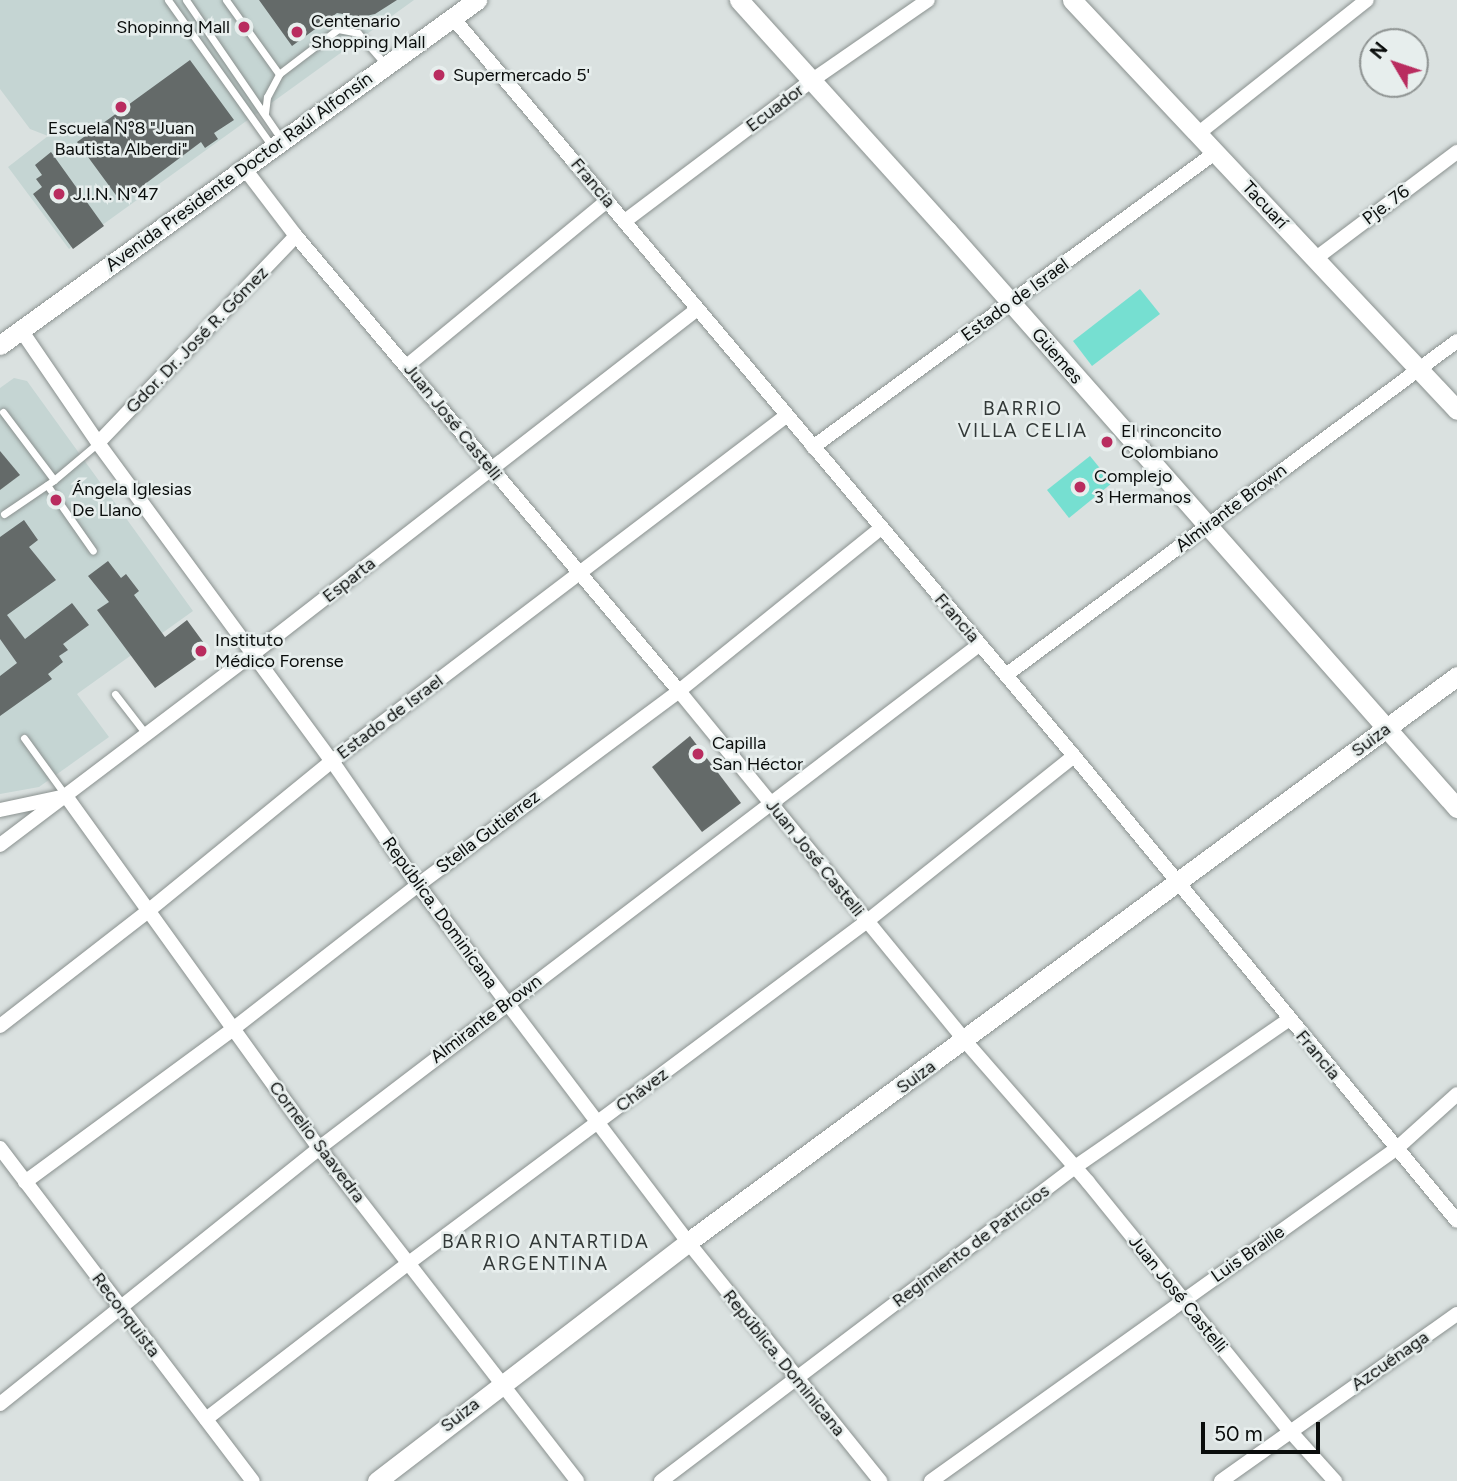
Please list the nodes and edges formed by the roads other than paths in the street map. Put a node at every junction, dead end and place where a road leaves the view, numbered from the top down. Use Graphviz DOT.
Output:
graph roads {
  1 [pos="168,0"];
  2 [pos="186,0"];
  3 [pos="226,0"];
  4 [pos="739,0"];
  5 [pos="928,0"];
  6 [pos="1072,0"];
  7 [pos="1367,0"];
  8 [pos="1350,5"];
  9 [pos="463,7"];
  10 [pos="386,65"];
  11 [pos="279,74"];
  12 [pos="811,81"];
  13 [pos="265,113"];
  14 [pos="1199,133"];
  15 [pos="278,144"];
  16 [pos="1216,152"];
  17 [pos="1457,152"];
  18 [pos="245,169"];
  19 [pos="607,201"];
  20 [pos="625,221"];
  21 [pos="296,236"];
  22 [pos="1315,259"];
  23 [pos="1011,303"];
  24 [pos="696,310"];
  25 [pos="21,330"];
  26 [pos="1457,341"];
  27 [pos="0,345"];
  28 [pos="408,365"];
  29 [pos="1419,369"];
  30 [pos="1457,410"];
  31 [pos="3,412"];
  32 [pos="786,416"];
  33 [pos="98,443"];
  34 [pos="813,447"];
  35 [pos="491,470"];
  36 [pos="50,482"];
  37 [pos="4,514"];
  38 [pos="1207,526"];
  39 [pos="880,529"];
  40 [pos="93,551"];
  41 [pos="578,573"];
  42 [pos="980,644"];
  43 [pos="253,654"];
  44 [pos="1006,675"];
  45 [pos="1457,676"];
  46 [pos="679,691"];
  47 [pos="115,694"];
  48 [pos="1386,729"];
  49 [pos="146,734"];
  50 [pos="24,738"];
  51 [pos="1074,756"];
  52 [pos="332,761"];
  53 [pos="66,796"];
  54 [pos="771,803"];
  55 [pos="1457,808"];
  56 [pos="0,810"];
  57 [pos="0,845"];
  58 [pos="1176,883"];
  59 [pos="418,885"];
  60 [pos="148,911"];
  61 [pos="866,922"];
  62 [pos="506,1004"];
  63 [pos="1288,1020"];
  64 [pos="0,1026"];
  65 [pos="233,1029"];
  66 [pos="965,1041"];
  67 [pos="1457,1094"];
  68 [pos="597,1124"];
  69 [pos="0,1148"];
  70 [pos="319,1148"];
  71 [pos="1396,1149"];
  72 [pos="1075,1167"];
  73 [pos="25,1182"];
  74 [pos="1457,1222"];
  75 [pos="688,1242"];
  76 [pos="410,1262"];
  77 [pos="1183,1300"];
  78 [pos="120,1307"];
  79 [pos="1457,1314"];
  80 [pos="796,1380"];
  81 [pos="503,1382"];
  82 [pos="0,1404"];
  83 [pos="206,1419"];
  84 [pos="1289,1430"];
  85 [pos="253,1481"];
  86 [pos="377,1481"];
  87 [pos="577,1481"];
  88 [pos="660,1481"];
  89 [pos="880,1481"];
  90 [pos="932,1481"];
  91 [pos="1221,1481"];
  92 [pos="1335,1481"];
  1 -- 15 [label="lane"];
  2 -- 13 [label="lane"];
  3 -- 11 [label="lane"];
  4 -- 12 [label="street, Güemes"];
  5 -- 12 [label="street, Ecuador"];
  6 -- 14 [label="street, Tacuarí"];
  7 -- 8 [label="street"];
  8 -- 14 [label="street"];
  9 -- 10 [label="street, Avenida Presidente Doctor Raúl Alfonsín"];
  9 -- 19 [label="street, Francia"];
  10 -- 11 [label="lane"];
  10 -- 15 [label="street, Avenida Presidente Doctor Raúl Alfonsín"];
  11 -- 13 [label="lane"];
  12 -- 20 [label="street, Ecuador"];
  12 -- 23 [label="street, Güemes"];
  13 -- 15 [label="lane"];
  14 -- 16 [label="street, Tacuarí"];
  15 -- 18 [label="street, Avenida Presidente Doctor Raúl Alfonsín"];
  16 -- 22 [label="street, Tacuarí"];
  16 -- 23 [label="street, Estado de Israel"];
  17 -- 22 [label="street, Pje. 76"];
  18 -- 21 [label="street, Juan José Castelli"];
  18 -- 25 [label="street, Avenida Presidente Doctor Raúl Alfonsín"];
  19 -- 20 [label="street, Francia"];
  19 -- 28 [label="street"];
  20 -- 24 [label="street, Francia"];
  21 -- 28 [label="street, Juan José Castelli"];
  21 -- 33 [label="street, Gdor. Dr. José R. Gómez"];
  22 -- 29 [label="street, Tacuarí"];
  23 -- 34 [label="street, Estado de Israel"];
  23 -- 38 [label="street, Güemes"];
  24 -- 32 [label="street, Francia"];
  24 -- 35 [label="street, Esparta"];
  25 -- 27 [label="street, Avenida Presidente Doctor Raúl Alfonsín"];
  25 -- 33 [label="street, República. Dominicana"];
  26 -- 29 [label="street, Almirante Brown"];
  28 -- 35 [label="street, Juan José Castelli"];
  29 -- 30 [label="street, Tacuarí"];
  29 -- 38 [label="street, Almirante Brown"];
  31 -- 36 [label="lane"];
  32 -- 34 [label="street, Francia"];
  32 -- 41 [label="street, Estado de Israel"];
  33 -- 36 [label="lane"];
  33 -- 43 [label="street, República. Dominicana"];
  34 -- 39 [label="street, Francia"];
  35 -- 41 [label="street, Juan José Castelli"];
  35 -- 43 [label="street, Esparta"];
  36 -- 37 [label="lane"];
  36 -- 40 [label="lane"];
  38 -- 44 [label="street, Almirante Brown"];
  38 -- 48 [label="street, Güemes"];
  39 -- 42 [label="street, Francia"];
  39 -- 46 [label="street, Stella Gutierrez"];
  41 -- 46 [label="street, Juan José Castelli"];
  41 -- 52 [label="street, Estado de Israel"];
  42 -- 44 [label="street, Francia"];
  42 -- 54 [label="street, Almirante Brown"];
  43 -- 49 [label="street, Esparta"];
  43 -- 52 [label="street, República. Dominicana"];
  44 -- 51 [label="street, Francia"];
  45 -- 48 [label="street, Suiza"];
  46 -- 54 [label="street, Juan José Castelli"];
  46 -- 59 [label="street, Stella Gutierrez"];
  47 -- 49 [label="lane"];
  48 -- 55 [label="street, Güemes"];
  48 -- 58 [label="street, Suiza"];
  49 -- 53 [label="street, Esparta"];
  50 -- 53 [label="lane"];
  51 -- 58 [label="street, Francia"];
  51 -- 61 [label="street, Chávez"];
  52 -- 59 [label="street, República. Dominicana"];
  52 -- 60 [label="street, Estado de Israel"];
  53 -- 56 [label="street"];
  53 -- 57 [label="street, Esparta"];
  53 -- 60 [label="street, Cornelio Saavedra"];
  54 -- 61 [label="street, Juan José Castelli"];
  54 -- 62 [label="street, Almirante Brown"];
  58 -- 63 [label="street, Francia"];
  58 -- 66 [label="street, Suiza"];
  59 -- 62 [label="street, República. Dominicana"];
  59 -- 65 [label="street, Stella Gutierrez"];
  60 -- 64 [label="street, Estado de Israel"];
  60 -- 65 [label="street, Cornelio Saavedra"];
  61 -- 66 [label="street, Juan José Castelli"];
  61 -- 68 [label="street, Chávez"];
  62 -- 68 [label="street, República. Dominicana"];
  62 -- 70 [label="street, Almirante Brown"];
  63 -- 71 [label="street, Francia"];
  63 -- 72 [label="street, Regimiento de Patricios"];
  65 -- 70 [label="street, Cornelio Saavedra"];
  65 -- 73 [label="street, Stella Gutierrez"];
  66 -- 72 [label="street, Juan José Castelli"];
  66 -- 75 [label="street, Suiza"];
  67 -- 71 [label="street, Luis Braille"];
  68 -- 75 [label="street, República. Dominicana"];
  68 -- 76 [label="street, Chávez"];
  69 -- 73 [label="street, Reconquista"];
  70 -- 76 [label="street, Cornelio Saavedra"];
  70 -- 78 [label="street, Almirante Brown"];
  71 -- 74 [label="street, Francia"];
  71 -- 77 [label="street, Luis Braille"];
  72 -- 77 [label="street, Juan José Castelli"];
  72 -- 80 [label="street, Regimiento de Patricios"];
  73 -- 78 [label="street, Reconquista"];
  75 -- 80 [label="street, República. Dominicana"];
  75 -- 81 [label="street, Suiza"];
  76 -- 81 [label="street, Cornelio Saavedra"];
  76 -- 83 [label="street, Chávez"];
  77 -- 84 [label="street, Juan José Castelli"];
  77 -- 90 [label="street, Luis Braille"];
  78 -- 82 [label="street, Almirante Brown"];
  78 -- 83 [label="street, Reconquista"];
  79 -- 84 [label="street, Azcuénaga"];
  80 -- 88 [label="street, Regimiento de Patricios"];
  80 -- 89 [label="street, República. Dominicana"];
  81 -- 86 [label="street, Suiza"];
  81 -- 87 [label="street, Cornelio Saavedra"];
  83 -- 85 [label="street, Reconquista"];
  84 -- 91 [label="street, Azcuénaga"];
  84 -- 92 [label="street, Juan José Castelli"];
}
